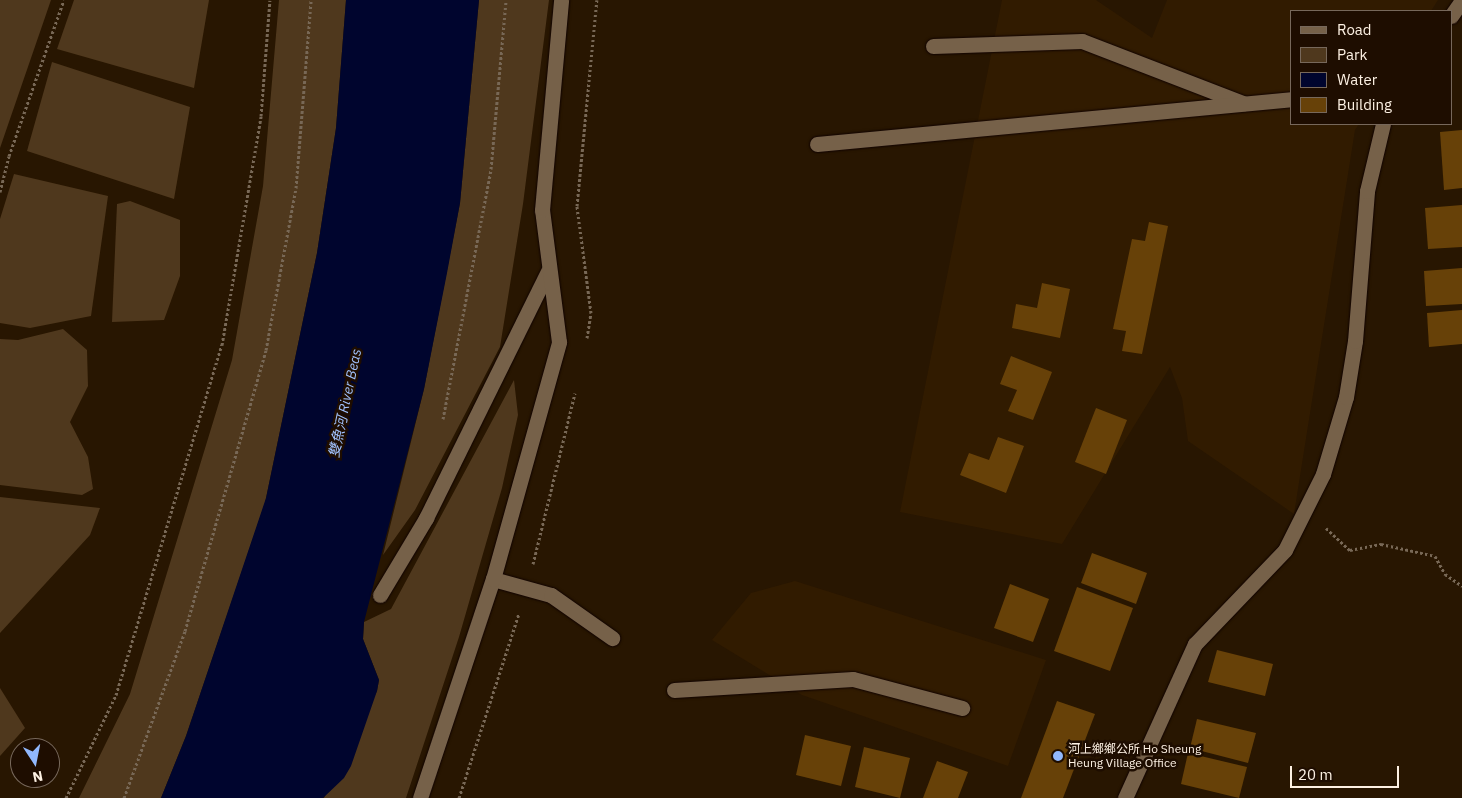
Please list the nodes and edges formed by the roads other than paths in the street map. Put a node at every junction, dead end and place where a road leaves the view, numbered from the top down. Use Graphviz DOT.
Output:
graph roads {
  1 [pos="561,0"];
  2 [pos="1460,1"];
  3 [pos="1452,14"];
  4 [pos="933,46"];
  5 [pos="1290,99"];
  6 [pos="1246,104"];
  7 [pos="1383,125"];
  8 [pos="817,144"];
  9 [pos="548,271"];
  10 [pos="493,579"];
  11 [pos="380,595"];
  12 [pos="612,638"];
  13 [pos="674,690"];
  14 [pos="962,708"];
  15 [pos="420,798"];
  16 [pos="1125,798"];
  1 -- 9 [label="street"];
  2 -- 3 [label="street"];
  4 -- 6 [label="street"];
  5 -- 6 [label="street"];
  6 -- 8 [label="street"];
  7 -- 16 [label="street"];
  9 -- 10 [label="street"];
  9 -- 11 [label="street"];
  10 -- 12 [label="street"];
  10 -- 15 [label="street"];
  13 -- 14 [label="street"];
}
